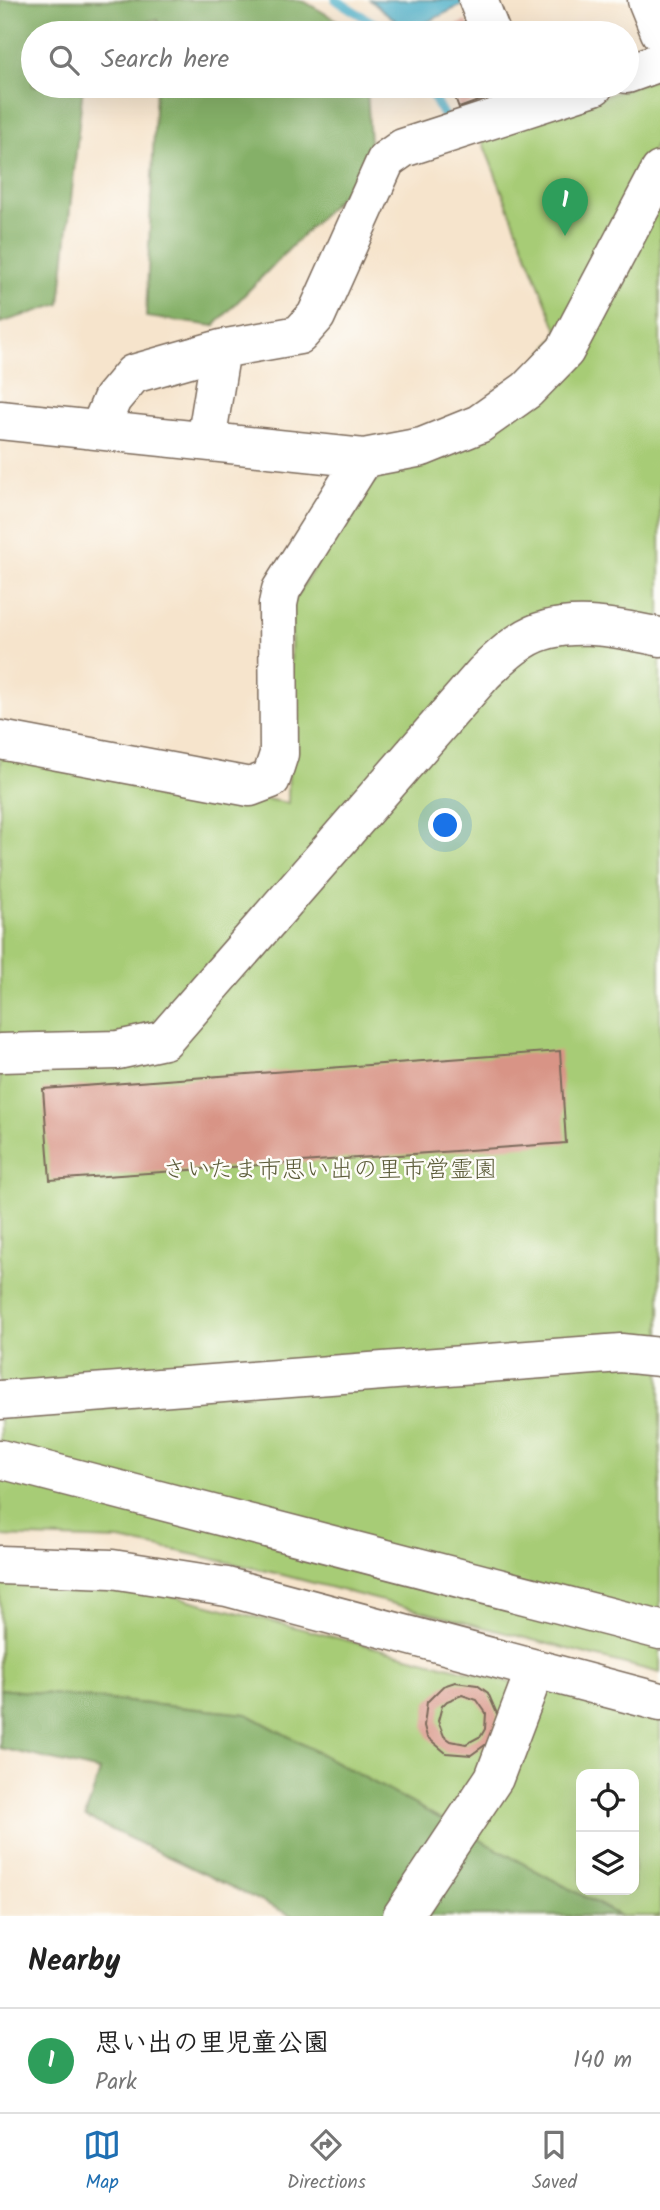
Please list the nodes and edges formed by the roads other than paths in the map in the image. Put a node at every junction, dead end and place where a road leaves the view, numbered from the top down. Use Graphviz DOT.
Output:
graph roads {
  1 [pos="478,0"];
  2 [pos="647,0"];
  3 [pos="486,21"];
  4 [pos="660,32"];
  5 [pos="660,62"];
  6 [pos="639,70"];
  7 [pos="518,98"];
  8 [pos="660,171"];
  9 [pos="221,349"];
  10 [pos="0,420"];
  11 [pos="99,430"];
  12 [pos="206,441"];
  13 [pos="364,458"];
  14 [pos="660,637"];
  15 [pos="0,740"];
  16 [pos="0,1053"];
  17 [pos="660,1357"];
  18 [pos="0,1400"];
  19 [pos="0,1459"];
  20 [pos="0,1565"];
  21 [pos="660,1630"];
  22 [pos="535,1670"];
  23 [pos="660,1702"];
  24 [pos="402,1916"];
  1 -- 3 [label="street"];
  2 -- 4 [label="street"];
  5 -- 6 [label="street"];
  7 -- 9 [label="street"];
  8 -- 13 [label="street"];
  9 -- 11 [label="street"];
  9 -- 12 [label="street"];
  10 -- 11 [label="street"];
  11 -- 12 [label="street"];
  12 -- 13 [label="street"];
  13 -- 15 [label="street"];
  14 -- 16 [label="street"];
  17 -- 18 [label="street"];
  19 -- 21 [label="street"];
  20 -- 22 [label="street"];
  22 -- 23 [label="street"];
  22 -- 24 [label="street"];
}
